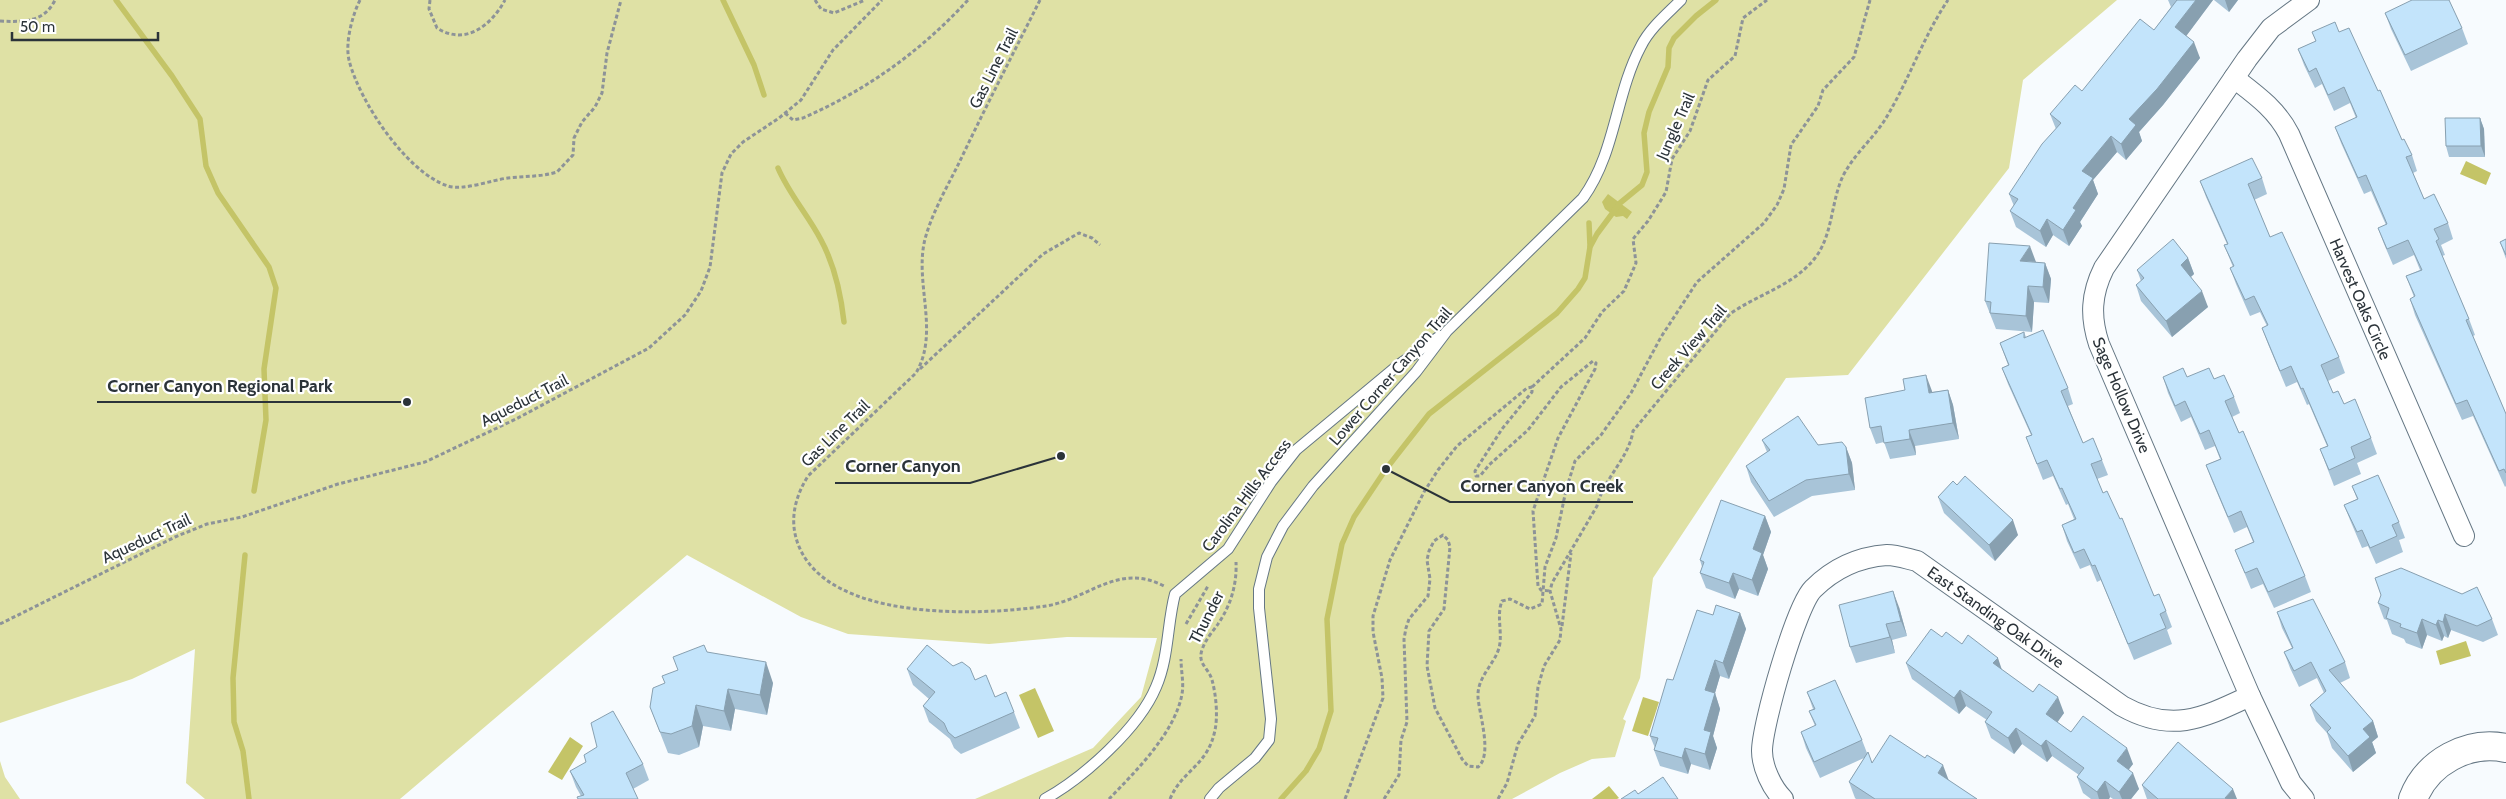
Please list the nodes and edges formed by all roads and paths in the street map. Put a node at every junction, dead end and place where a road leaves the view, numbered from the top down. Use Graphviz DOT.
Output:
graph roads {
  1 [pos="55,0"];
  2 [pos="360,0"];
  3 [pos="430,0"];
  4 [pos="505,0"];
  5 [pos="621,0"];
  6 [pos="815,0"];
  7 [pos="865,0"];
  8 [pos="882,0"];
  9 [pos="968,0"];
  10 [pos="1040,0"];
  11 [pos="1681,0"];
  12 [pos="1767,0"];
  13 [pos="1870,0"];
  14 [pos="1948,0"];
  15 [pos="2309,0"];
  16 [pos="0,21"];
  17 [pos="2234,78"];
  18 [pos="785,113"];
  19 [pos="1100,244"];
  20 [pos="1448,332"];
  21 [pos="916,373"];
  22 [pos="1532,387"];
  23 [pos="2464,536"];
  24 [pos="1228,549"];
  25 [pos="1571,552"];
  26 [pos="1544,591"];
  27 [pos="1550,591"];
  28 [pos="1175,594"];
  29 [pos="0,624"];
  30 [pos="1561,629"];
  31 [pos="2250,696"];
  32 [pos="2506,748"];
  33 [pos="2413,798"];
  34 [pos="1045,799"];
  35 [pos="1170,799"];
  36 [pos="1210,799"];
  37 [pos="1344,799"];
  38 [pos="1384,799"];
  39 [pos="1498,799"];
  40 [pos="1783,799"];
  41 [pos="2304,799"];
  1 -- 16 [label="path"];
  2 -- 5 [label="path"];
  3 -- 4 [label="path"];
  6 -- 7 [label="path"];
  8 -- 18 [label="path, Aqueduct Trail"];
  9 -- 18 [label="path"];
  10 -- 21 [label="path, Gas Line Trail"];
  11 -- 20 [label="lane, Lower Corner Canyon Trail"];
  12 -- 22 [label="path, Jungle Trail"];
  13 -- 26 [label="path"];
  14 -- 25 [label="path, Creek View Trail"];
  15 -- 17 [label="street, Sage Hollow Drive"];
  17 -- 23 [label="street, Harvest Oaks Circle"];
  17 -- 31 [label="street, Sage Hollow Drive"];
  18 -- 29 [label="path, Aqueduct Trail"];
  19 -- 21 [label="path"];
  20 -- 24 [label="lane, Carolina Hills Access"];
  20 -- 36 [label="lane, Lower Corner Canyon Trail"];
  21 -- 28 [label="path, Gas Line Trail"];
  22 -- 26 [label="path"];
  22 -- 37 [label="path"];
  24 -- 28 [label="lane, Carolina Hills Access"];
  24 -- 35 [label="path, Thunder"];
  25 -- 27 [label="path, Creek View Trail"];
  25 -- 30 [label="path, Creek View Trail"];
  26 -- 27 [label="path"];
  26 -- 38 [label="path"];
  27 -- 30 [label="path"];
  28 -- 34 [label="lane"];
  30 -- 39 [label="path, Creek View Trail"];
  31 -- 40 [label="street, East Standing Oak Drive"];
  31 -- 41 [label="street, Sage Hollow Drive"];
  32 -- 33 [label="street"];
}
